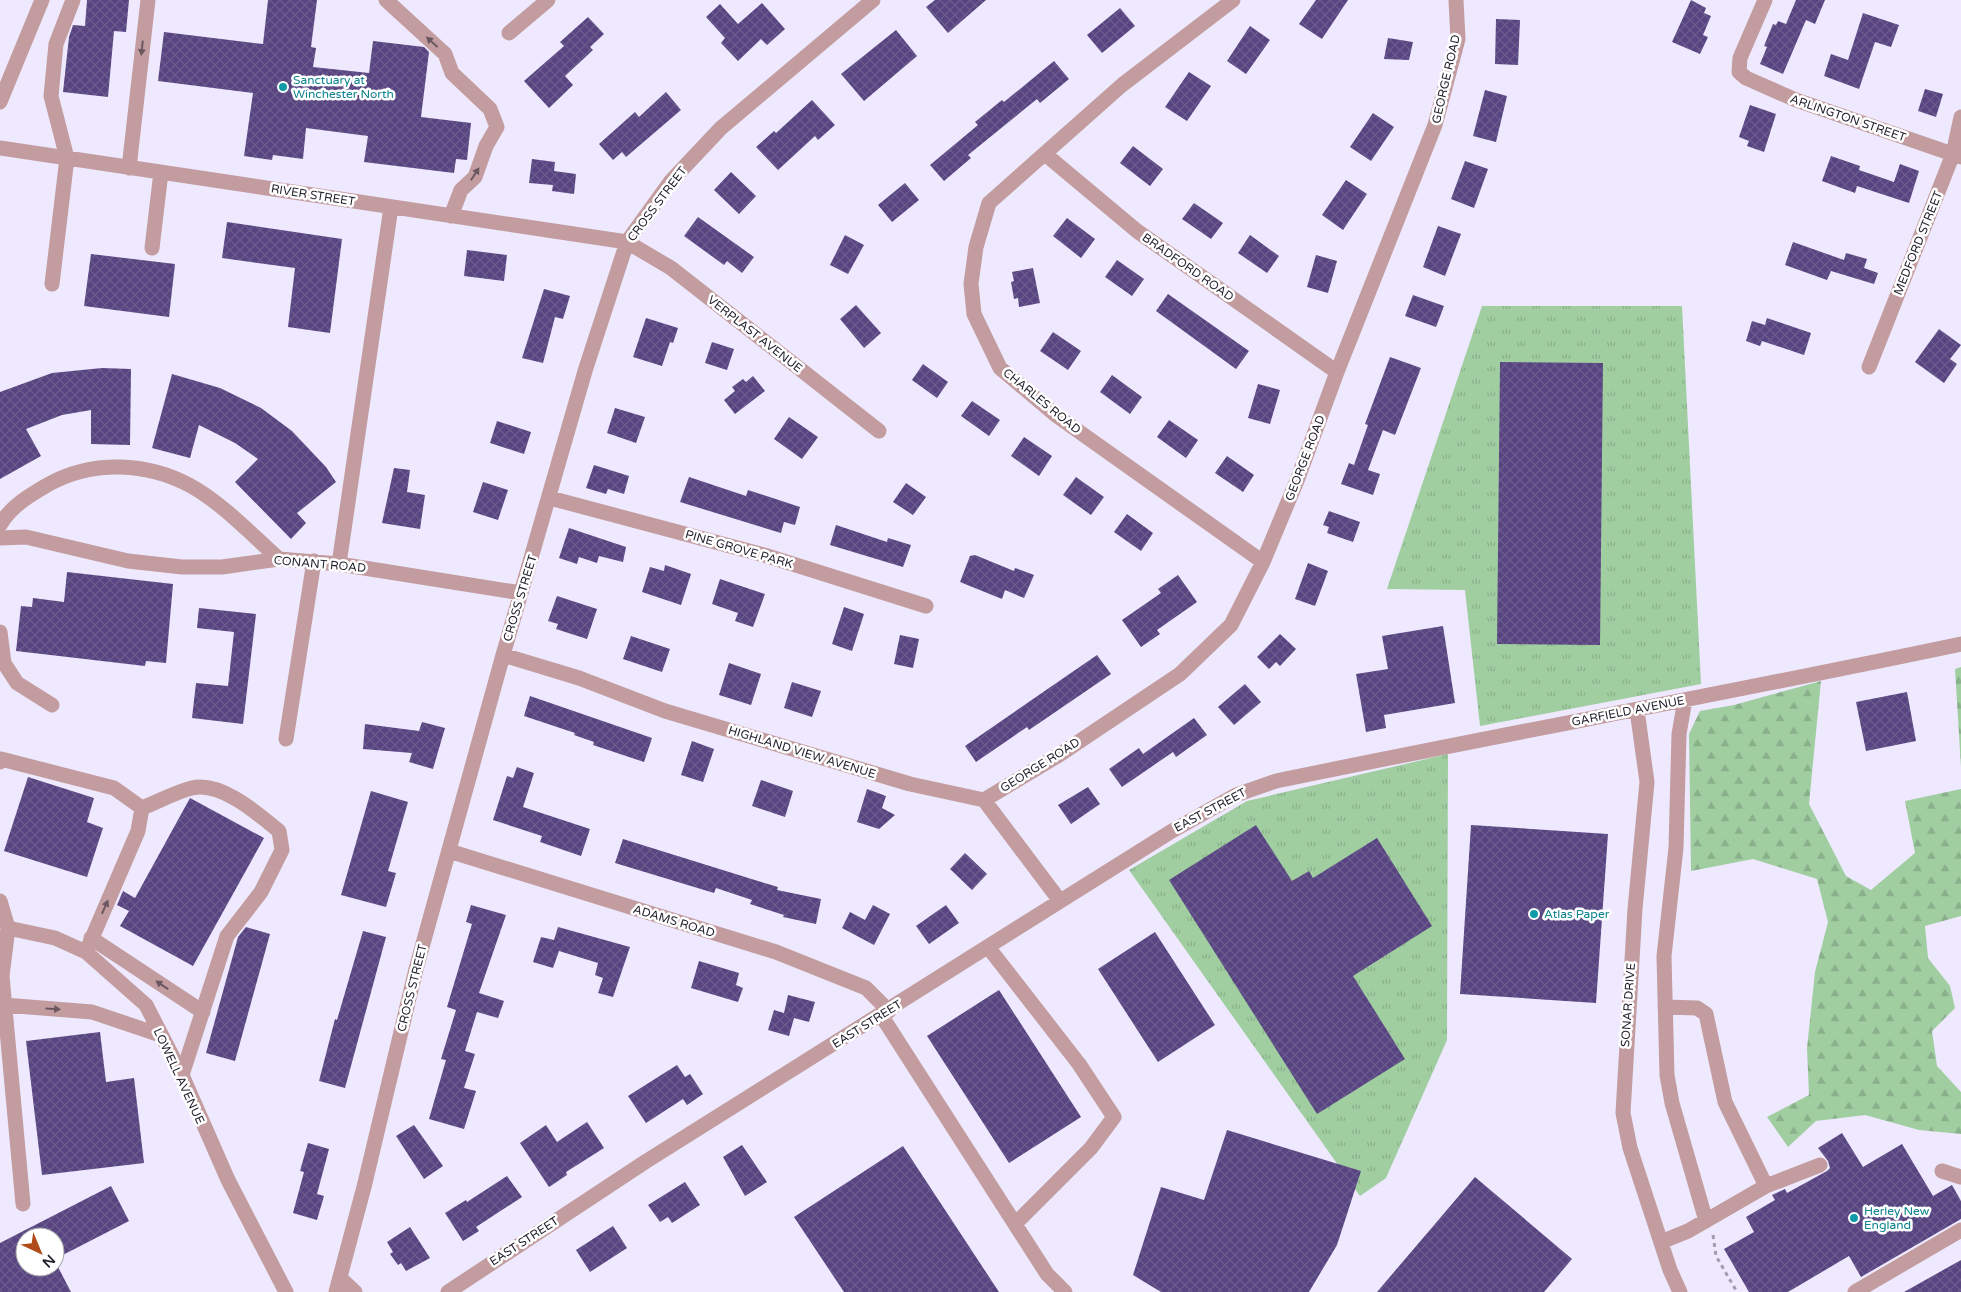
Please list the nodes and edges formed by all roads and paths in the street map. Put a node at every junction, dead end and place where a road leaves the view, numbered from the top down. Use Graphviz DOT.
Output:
graph roads {
  1 [pos="42,0"];
  2 [pos="73,0"];
  3 [pos="148,0"];
  4 [pos="386,0"];
  5 [pos="548,0"];
  6 [pos="873,0"];
  7 [pos="1233,0"];
  8 [pos="1456,0"];
  9 [pos="1765,0"];
  10 [pos="508,33"];
  11 [pos="0,102"];
  12 [pos="1961,117"];
  13 [pos="0,148"];
  14 [pos="1045,154"];
  15 [pos="1957,156"];
  16 [pos="67,158"];
  17 [pos="129,168"];
  18 [pos="161,172"];
  19 [pos="391,207"];
  20 [pos="451,216"];
  21 [pos="626,242"];
  22 [pos="152,248"];
  23 [pos="52,284"];
  24 [pos="1868,367"];
  25 [pos="1337,372"];
  26 [pos="878,431"];
  27 [pos="550,498"];
  28 [pos="0,525"];
  29 [pos="0,538"];
  30 [pos="278,559"];
  31 [pos="314,562"];
  32 [pos="1264,562"];
  33 [pos="339,564"];
  34 [pos="521,593"];
  35 [pos="926,606"];
  36 [pos="0,632"];
  37 [pos="1961,644"];
  38 [pos="503,655"];
  39 [pos="1685,700"];
  40 [pos="52,705"];
  41 [pos="1637,710"];
  42 [pos="286,739"];
  43 [pos="0,762"];
  44 [pos="1296,777"];
  45 [pos="984,800"];
  46 [pos="142,808"];
  47 [pos="449,851"];
  48 [pos="0,901"];
  49 [pos="1060,901"];
  50 [pos="4,930"];
  51 [pos="89,945"];
  52 [pos="988,947"];
  53 [pos="4,1006"];
  54 [pos="1665,1007"];
  55 [pos="202,1012"];
  56 [pos="885,1013"];
  57 [pos="160,1035"];
  58 [pos="4,1046"];
  59 [pos="182,1075"];
  60 [pos="1820,1165"];
  61 [pos="1942,1171"];
  62 [pos="1961,1176"];
  63 [pos="1766,1186"];
  64 [pos="23,1204"];
  65 [pos="1706,1221"];
  66 [pos="1015,1224"];
  67 [pos="1961,1230"];
  68 [pos="1661,1242"];
  69 [pos="338,1285"];
  70 [pos="286,1292"];
  71 [pos="355,1292"];
  72 [pos="448,1292"];
  73 [pos="1065,1292"];
  74 [pos="1680,1292"];
  75 [pos="1737,1292"];
  76 [pos="1854,1292"];
  1 -- 11 [label="street"];
  2 -- 16 [label="street"];
  3 -- 17 [label="street, one-way"];
  20 -- 4 [label="street, one-way"];
  5 -- 10 [label="street"];
  6 -- 21 [label="street, CROSS STREET"];
  7 -- 14 [label="street, CHARLES ROAD"];
  8 -- 25 [label="street, GEORGE ROAD"];
  9 -- 15 [label="street, ARLINGTON STREET"];
  12 -- 15 [label="street, MEDFORD STREET"];
  13 -- 16 [label="street, RIVER STREET"];
  14 -- 25 [label="street, BRADFORD ROAD"];
  14 -- 32 [label="street, CHARLES ROAD"];
  15 -- 24 [label="street, MEDFORD STREET"];
  16 -- 17 [label="street, RIVER STREET"];
  16 -- 23 [label="street"];
  17 -- 18 [label="street, RIVER STREET"];
  18 -- 19 [label="street, RIVER STREET"];
  18 -- 22 [label="street"];
  19 -- 20 [label="street, RIVER STREET"];
  19 -- 33 [label="street"];
  20 -- 21 [label="street, RIVER STREET"];
  21 -- 26 [label="street, VERPLAST AVENUE"];
  21 -- 27 [label="street, CROSS STREET"];
  25 -- 32 [label="street, GEORGE ROAD"];
  27 -- 34 [label="street, CROSS STREET"];
  27 -- 35 [label="street, PINE GROVE PARK"];
  28 -- 30 [label="street"];
  29 -- 30 [label="street, CONANT ROAD"];
  30 -- 31 [label="street, CONANT ROAD"];
  31 -- 33 [label="street, CONANT ROAD"];
  31 -- 42 [label="street"];
  32 -- 45 [label="street, GEORGE ROAD"];
  33 -- 34 [label="street, CONANT ROAD"];
  34 -- 38 [label="street, CROSS STREET"];
  36 -- 40 [label="street"];
  37 -- 39 [label="street, GARFIELD AVENUE"];
  38 -- 45 [label="street, HIGHLAND VIEW AVENUE"];
  38 -- 47 [label="street, CROSS STREET"];
  39 -- 41 [label="street, GARFIELD AVENUE"];
  39 -- 54 [label="street"];
  41 -- 44 [label="street, GARFIELD AVENUE"];
  41 -- 68 [label="street, SONAR DRIVE"];
  43 -- 46 [label="street"];
  44 -- 49 [label="street, EAST STREET"];
  45 -- 49 [label="street"];
  51 -- 46 [label="street, one-way"];
  46 -- 55 [label="street"];
  47 -- 56 [label="street, ADAMS ROAD"];
  47 -- 69 [label="street, CROSS STREET"];
  48 -- 50 [label="street"];
  49 -- 52 [label="street, EAST STREET"];
  50 -- 51 [label="street, LOWELL AVENUE"];
  50 -- 53 [label="street"];
  55 -- 51 [label="street, one-way"];
  51 -- 57 [label="street, LOWELL AVENUE"];
  52 -- 56 [label="street, EAST STREET"];
  52 -- 66 [label="street"];
  53 -- 57 [label="street, one-way"];
  53 -- 58 [label="street"];
  54 -- 63 [label="street"];
  54 -- 65 [label="street"];
  55 -- 59 [label="street"];
  56 -- 66 [label="street, ADAMS ROAD"];
  56 -- 72 [label="street, EAST STREET"];
  57 -- 59 [label="street, LOWELL AVENUE"];
  58 -- 64 [label="street"];
  59 -- 70 [label="street, LOWELL AVENUE"];
  60 -- 63 [label="street"];
  61 -- 62 [label="street"];
  63 -- 65 [label="street"];
  65 -- 68 [label="street"];
  65 -- 75 [label="path"];
  66 -- 73 [label="street, ADAMS ROAD"];
  67 -- 76 [label="street"];
  68 -- 74 [label="street, SONAR DRIVE"];
  69 -- 71 [label="street"];
}
